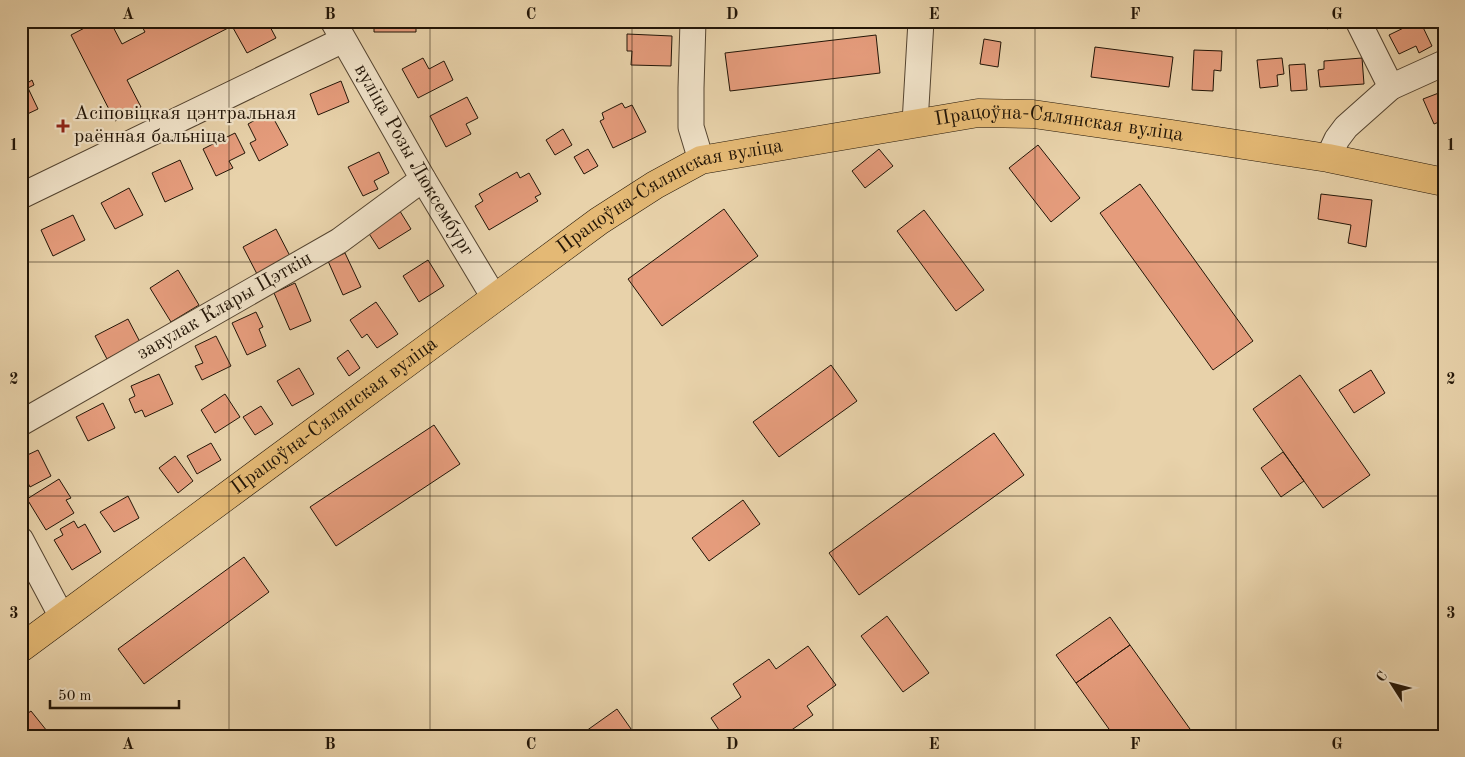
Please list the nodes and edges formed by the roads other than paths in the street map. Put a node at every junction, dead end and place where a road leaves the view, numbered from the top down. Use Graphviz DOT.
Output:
graph roads {
  1 [pos="694,21"];
  2 [pos="921,21"];
  3 [pos="1358,21"];
  4 [pos="338,30"];
  5 [pos="1444,63"];
  6 [pos="1392,87"];
  7 [pos="915,123"];
  8 [pos="1328,158"];
  9 [pos="701,160"];
  10 [pos="423,179"];
  11 [pos="1444,182"];
  12 [pos="21,196"];
  13 [pos="495,299"];
  14 [pos="21,423"];
  15 [pos="21,540"];
  16 [pos="62,617"];
  17 [pos="21,648"];
  1 -- 9 [label="street"];
  2 -- 7 [label="street"];
  3 -- 6 [label="street"];
  4 -- 10 [label="street, вуліца Розы Люксембург"];
  4 -- 12 [label="street"];
  5 -- 6 [label="street"];
  6 -- 8 [label="street"];
  7 -- 8 [label="main road, Працоўна-Сялянская вуліца"];
  7 -- 9 [label="main road, Працоўна-Сялянская вуліца"];
  8 -- 11 [label="main road, Працоўна-Сялянская вуліца"];
  9 -- 13 [label="main road, Працоўна-Сялянская вуліца"];
  10 -- 13 [label="street, вуліца Розы Люксембург"];
  10 -- 14 [label="street, завулак Клары Цэткін"];
  13 -- 16 [label="main road, Працоўна-Сялянская вуліца"];
  15 -- 16 [label="street"];
  16 -- 17 [label="main road, Працоўна-Сялянская вуліца"];
}
